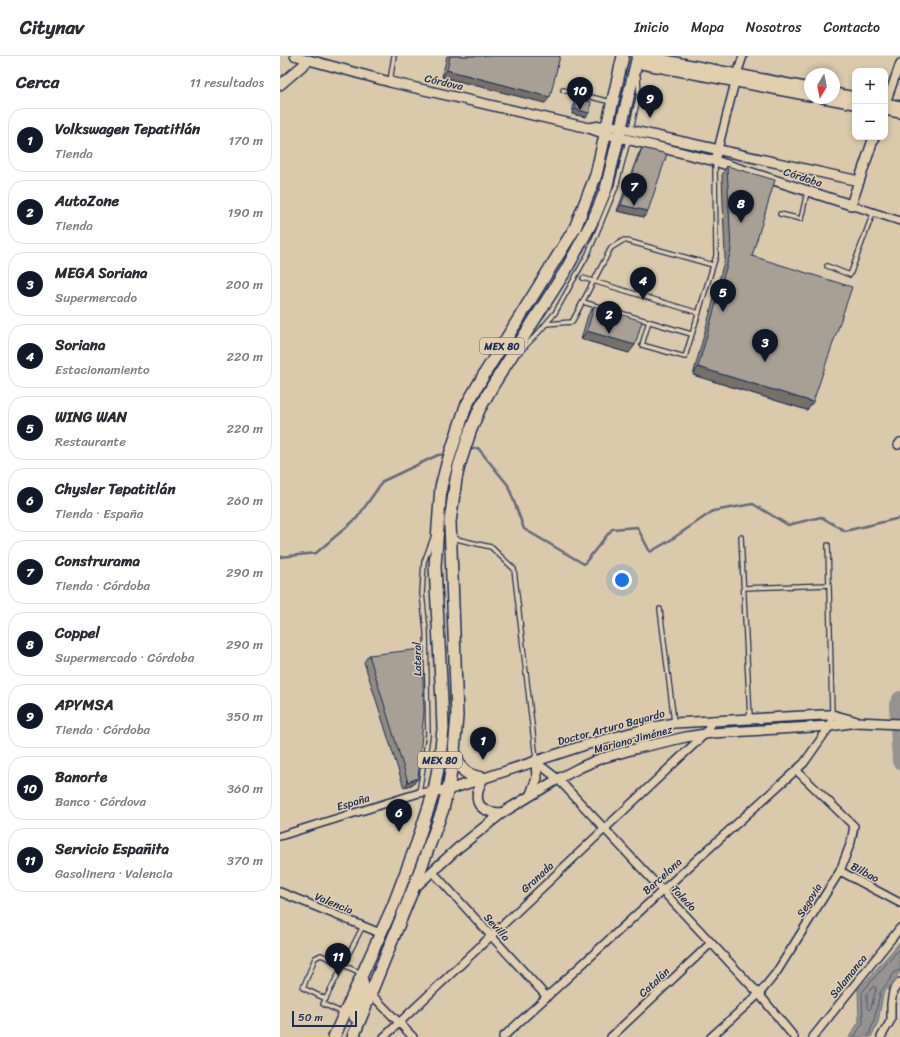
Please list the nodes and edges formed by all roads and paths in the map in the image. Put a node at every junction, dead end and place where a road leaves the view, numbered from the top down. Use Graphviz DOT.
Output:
graph roads {
  1 [pos="294,56"];
  2 [pos="394,56"];
  3 [pos="623,56"];
  4 [pos="743,56"];
  5 [pos="640,58"];
  6 [pos="309,60"];
  7 [pos="900,63"];
  8 [pos="736,78"];
  9 [pos="390,82"];
  10 [pos="280,85"];
  11 [pos="804,87"];
  12 [pos="563,90"];
  13 [pos="840,94"];
  14 [pos="804,95"];
  15 [pos="852,96"];
  16 [pos="840,101"];
  17 [pos="612,102"];
  18 [pos="852,103"];
  19 [pos="886,104"];
  20 [pos="888,106"];
  21 [pos="900,106"];
  22 [pos="888,107"];
  23 [pos="900,113"];
  24 [pos="606,130"];
  25 [pos="624,134"];
  26 [pos="873,140"];
  27 [pos="717,149"];
  28 [pos="714,161"];
  29 [pos="859,181"];
  30 [pos="606,189"];
  31 [pos="807,191"];
  32 [pos="851,205"];
  33 [pos="873,213"];
  34 [pos="780,214"];
  35 [pos="900,221"];
  36 [pos="602,222"];
  37 [pos="713,265"];
  38 [pos="827,266"];
  39 [pos="583,278"];
  40 [pos="594,281"];
  41 [pos="583,302"];
  42 [pos="699,313"];
  43 [pos="649,321"];
  44 [pos="546,324"];
  45 [pos="691,334"];
  46 [pos="504,368"];
  47 [pos="437,526"];
  48 [pos="741,537"];
  49 [pos="451,538"];
  50 [pos="828,545"];
  51 [pos="829,585"];
  52 [pos="744,588"];
  53 [pos="660,609"];
  54 [pos="832,715"];
  55 [pos="750,718"];
  56 [pos="714,720"];
  57 [pos="857,722"];
  58 [pos="674,723"];
  59 [pos="900,724"];
  60 [pos="830,726"];
  61 [pos="705,734"];
  62 [pos="454,751"];
  63 [pos="536,760"];
  64 [pos="796,770"];
  65 [pos="483,778"];
  66 [pos="558,779"];
  67 [pos="448,790"];
  68 [pos="434,791"];
  69 [pos="419,793"];
  70 [pos="531,794"];
  71 [pos="502,813"];
  72 [pos="604,829"];
  73 [pos="280,836"];
  74 [pos="432,871"];
  75 [pos="840,871"];
  76 [pos="414,889"];
  77 [pos="662,890"];
  78 [pos="280,892"];
  79 [pos="900,903"];
  80 [pos="363,926"];
  81 [pos="900,928"];
  82 [pos="380,934"];
  83 [pos="491,936"];
  84 [pos="711,943"];
  85 [pos="343,965"];
  86 [pos="362,973"];
  87 [pos="900,982"];
  88 [pos="371,994"];
  89 [pos="759,994"];
  90 [pos="547,997"];
  91 [pos="326,998"];
  92 [pos="344,1014"];
  93 [pos="399,1023"];
  94 [pos="334,1037"];
  95 [pos="352,1037"];
  96 [pos="384,1037"];
  97 [pos="412,1037"];
  98 [pos="503,1037"];
  99 [pos="611,1037"];
  100 [pos="711,1037"];
  101 [pos="794,1037"];
  102 [pos="813,1037"];
  103 [pos="881,1037"];
  1 -- 6 [label="street, Córdova"];
  2 -- 9 [label="lane"];
  3 -- 17 [label="main road, MEX 80"];
  4 -- 8 [label="street"];
  5 -- 8 [label="street"];
  5 -- 25 [label="main road, MEX 80"];
  6 -- 9 [label="street, Córdova"];
  6 -- 10 [label="street"];
  7 -- 19 [label="street"];
  8 -- 11 [label="street"];
  8 -- 14 [label="street"];
  8 -- 27 [label="street"];
  9 -- 24 [label="street, Córdova"];
  12 -- 17 [label="lane"];
  13 -- 15 [label="street"];
  16 -- 18 [label="street"];
  17 -- 24 [label="main road, MEX 80"];
  20 -- 21 [label="street"];
  22 -- 23 [label="street"];
  24 -- 25 [label="street, Córdoba"];
  24 -- 47 [label="main road, MEX 80"];
  25 -- 27 [label="street, Córdoba"];
  25 -- 28 [label="street, Córdoba"];
  25 -- 30 [label="main road, MEX 80"];
  25 -- 36 [label="lane"];
  26 -- 29 [label="street"];
  27 -- 28 [label="street"];
  27 -- 29 [label="street, Córdoba"];
  28 -- 31 [label="street, Córdoba"];
  28 -- 37 [label="lane"];
  29 -- 32 [label="street"];
  30 -- 36 [label="lane"];
  30 -- 46 [label="main road, MEX 80"];
  31 -- 32 [label="street, Córdoba"];
  31 -- 34 [label="lane"];
  32 -- 33 [label="street, Córdoba"];
  33 -- 35 [label="street, Córdoba"];
  33 -- 38 [label="lane"];
  36 -- 44 [label="lane"];
  37 -- 40 [label="lane"];
  37 -- 42 [label="lane"];
  39 -- 40 [label="lane"];
  40 -- 41 [label="lane"];
  40 -- 42 [label="lane"];
  41 -- 43 [label="lane"];
  41 -- 44 [label="lane"];
  42 -- 45 [label="lane"];
  43 -- 45 [label="lane"];
  43 -- 45 [label="lane"];
  44 -- 46 [label="lane"];
  46 -- 49 [label="main road, MEX 80"];
  47 -- 68 [label="main road, MEX 80"];
  47 -- 69 [label="lane, Lateral"];
  48 -- 52 [label="lane"];
  49 -- 62 [label="main road, MEX 80"];
  49 -- 63 [label="lane"];
  50 -- 51 [label="lane"];
  51 -- 52 [label="lane"];
  51 -- 54 [label="lane"];
  52 -- 55 [label="lane"];
  53 -- 58 [label="lane"];
  54 -- 55 [label="street, Doctor Arturo Bayardo"];
  54 -- 57 [label="street, Doctor Arturo Bayardo"];
  54 -- 60 [label="street"];
  55 -- 56 [label="street, Doctor Arturo Bayardo"];
  56 -- 58 [label="street, Doctor Arturo Bayardo"];
  56 -- 61 [label="street, Granada"];
  57 -- 59 [label="street, Mariano Jiménez"];
  57 -- 60 [label="street, Mariano Jiménez"];
  58 -- 63 [label="street, Doctor Arturo Bayardo"];
  60 -- 61 [label="street, Mariano Jiménez"];
  60 -- 64 [label="street, Barcelona"];
  61 -- 66 [label="street, Mariano Jiménez"];
  61 -- 72 [label="street, Granada"];
  62 -- 65 [label="main road"];
  62 -- 67 [label="main road, MEX 80"];
  63 -- 65 [label="street, Doctor Arturo Bayardo"];
  63 -- 66 [label="street, Toledo"];
  63 -- 70 [label="street"];
  64 -- 75 [label="street, Segovia"];
  64 -- 77 [label="street, Barcelona"];
  65 -- 67 [label="street, Doctor Arturo Bayardo"];
  65 -- 71 [label="street"];
  66 -- 70 [label="street, Mariano Jiménez"];
  66 -- 72 [label="street, Toledo"];
  67 -- 68 [label="street, Doctor Arturo Bayardo"];
  67 -- 76 [label="main road, MEX 80"];
  68 -- 69 [label="street, España"];
  68 -- 82 [label="main road, MEX 80"];
  69 -- 73 [label="street, España"];
  70 -- 71 [label="street, Mariano Jiménez"];
  71 -- 74 [label="street, Mariano Jiménez"];
  72 -- 77 [label="street, Toledo"];
  72 -- 83 [label="street, Granada"];
  74 -- 76 [label="street, Mariano Jiménez"];
  74 -- 83 [label="street, Sevilla"];
  75 -- 79 [label="street, Bilbao"];
  75 -- 89 [label="street, Segovia"];
  76 -- 88 [label="main road, MEX 80"];
  77 -- 84 [label="street, Toledo"];
  77 -- 90 [label="street, Barcelona"];
  78 -- 80 [label="street, Valencia"];
  80 -- 82 [label="street, Valencia"];
  80 -- 85 [label="lane"];
  81 -- 102 [label="street, Salamanca"];
  82 -- 86 [label="main road, MEX 80"];
  83 -- 90 [label="street, Sevilla"];
  83 -- 93 [label="street, Granada"];
  84 -- 89 [label="street, Toledo"];
  84 -- 99 [label="street, Catalán"];
  85 -- 86 [label="lane"];
  85 -- 91 [label="lane"];
  85 -- 91 [label="lane"];
  86 -- 92 [label="main road, MEX 80"];
  86 -- 95 [label="main road"];
  87 -- 103 [label="street"];
  88 -- 93 [label="street"];
  88 -- 95 [label="main road, MEX 80"];
  89 -- 100 [label="street, Segovia"];
  89 -- 101 [label="street, Toledo"];
  90 -- 98 [label="street, Barcelona"];
  91 -- 92 [label="lane"];
  92 -- 94 [label="main road, MEX 80"];
  93 -- 96 [label="street, Granada"];
  93 -- 97 [label="street"];
}
